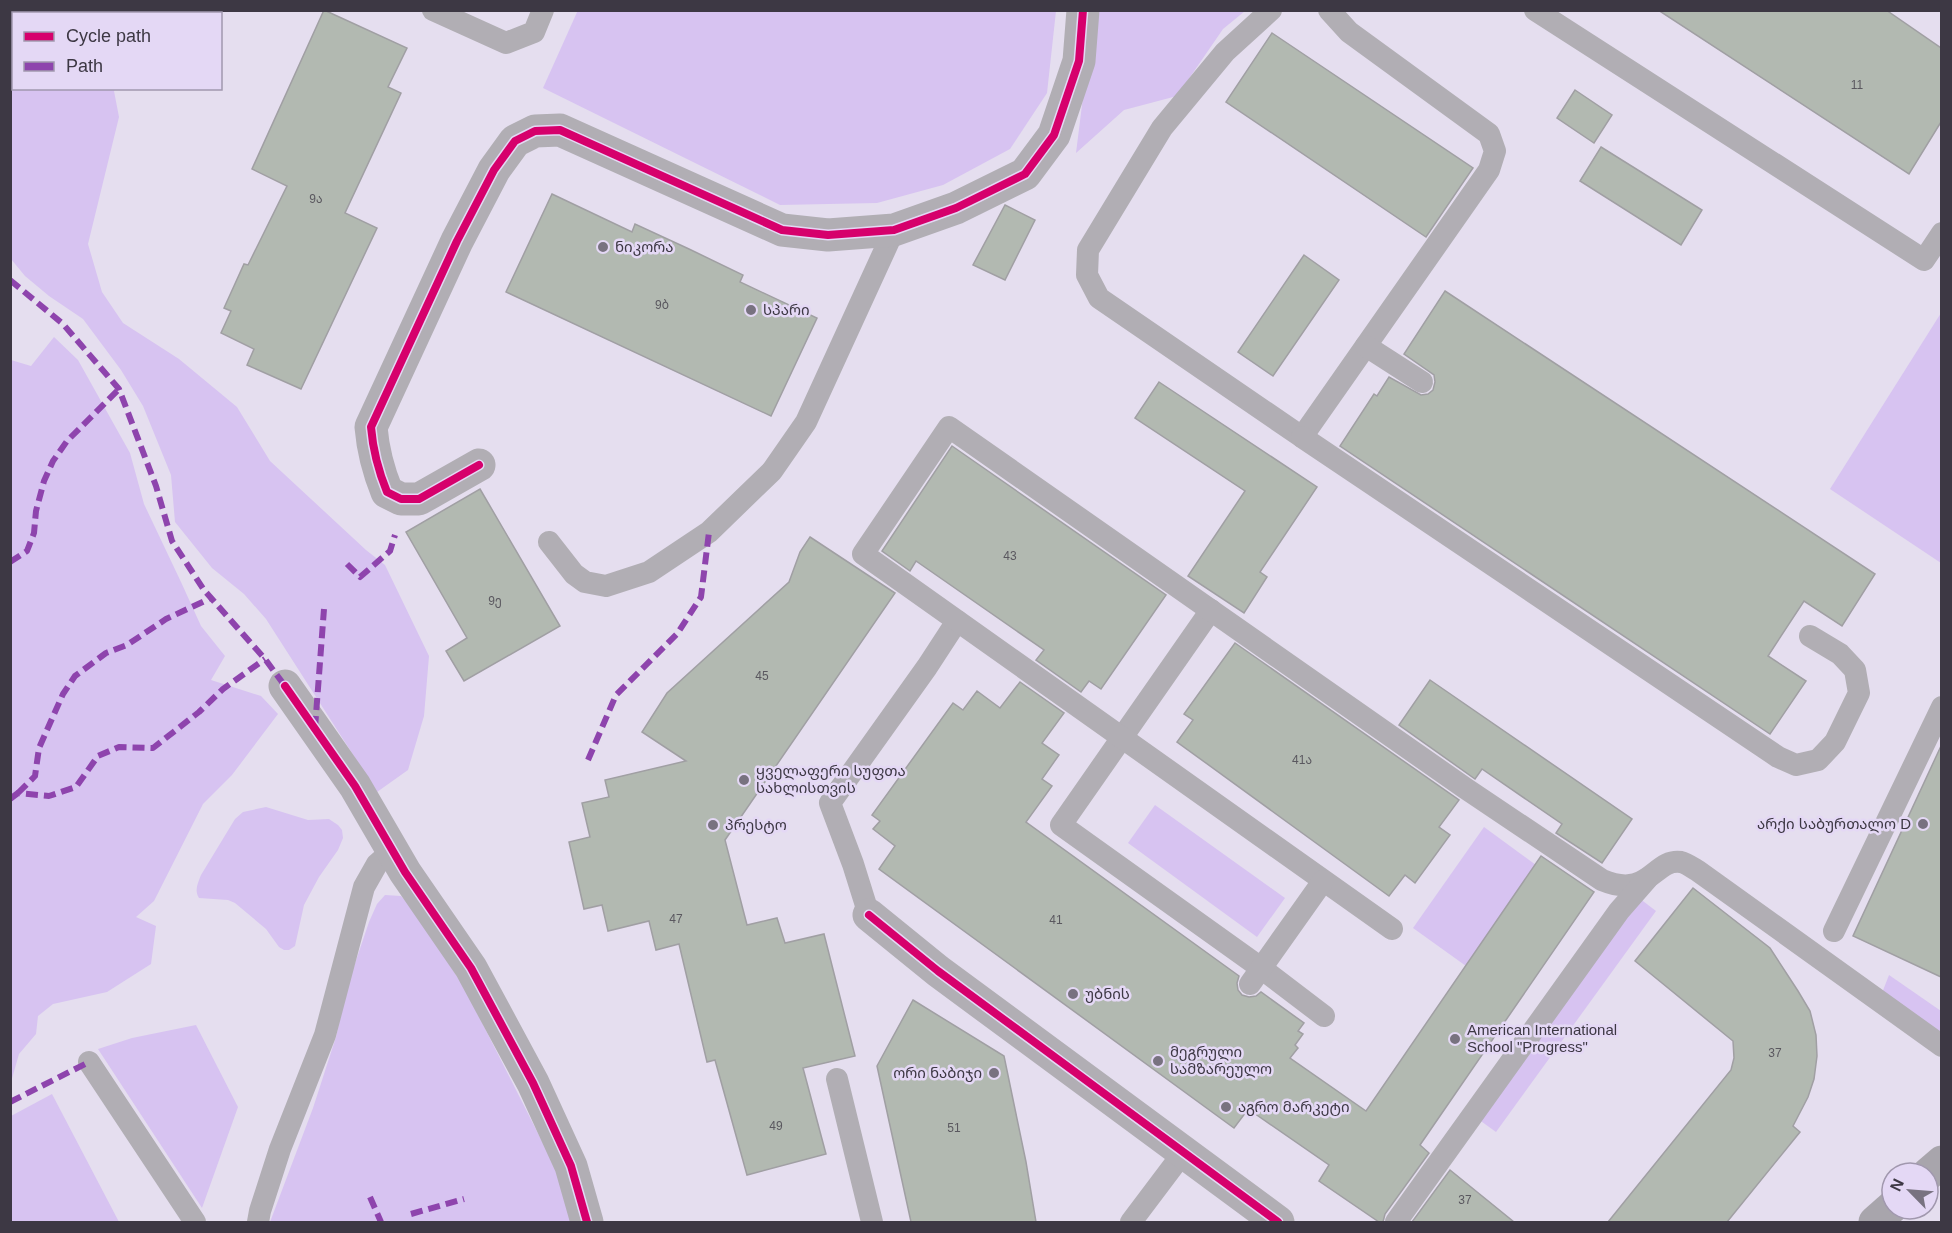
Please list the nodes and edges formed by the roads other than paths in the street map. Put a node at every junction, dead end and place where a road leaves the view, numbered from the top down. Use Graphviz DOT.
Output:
graph roads {
  1 [pos="433,10"];
  2 [pos="543,10"];
  3 [pos="1083,10"];
  4 [pos="1271,10"];
  5 [pos="1329,10"];
  6 [pos="1535,10"];
  7 [pos="894,230"];
  8 [pos="1941,233"];
  9 [pos="1366,346"];
  10 [pos="1422,382"];
  11 [pos="1302,437"];
  12 [pos="479,465"];
  13 [pos="549,542"];
  14 [pos="1210,610"];
  15 [pos="957,621"];
  16 [pos="1810,636"];
  17 [pos="285,686"];
  18 [pos="1941,707"];
  19 [pos="1121,739"];
  20 [pos="392,851"];
  21 [pos="1648,878"];
  22 [pos="1323,880"];
  23 [pos="869,915"];
  24 [pos="1392,929"];
  25 [pos="1834,931"];
  26 [pos="1256,976"];
  27 [pos="1323,1016"];
  28 [pos="1941,1046"];
  29 [pos="89,1062"];
  30 [pos="837,1079"];
  31 [pos="1184,1153"];
  32 [pos="195,1222"];
  33 [pos="258,1222"];
  34 [pos="587,1222"];
  35 [pos="872,1222"];
  36 [pos="1131,1222"];
  37 [pos="1278,1222"];
  38 [pos="1396,1222"];
  1 -- 2 [label="lane"];
  3 -- 7 [label="street"];
  4 -- 11 [label="lane"];
  5 -- 9 [label="lane"];
  6 -- 8 [label="lane"];
  7 -- 12 [label="street"];
  7 -- 13 [label="lane"];
  9 -- 10 [label="lane"];
  9 -- 11 [label="lane"];
  11 -- 16 [label="lane"];
  14 -- 15 [label="lane"];
  14 -- 19 [label="lane"];
  14 -- 21 [label="lane"];
  15 -- 19 [label="lane"];
  15 -- 23 [label="lane"];
  17 -- 20 [label="street"];
  18 -- 25 [label="lane"];
  19 -- 22 [label="lane"];
  19 -- 26 [label="lane"];
  20 -- 33 [label="lane"];
  20 -- 34 [label="street"];
  21 -- 28 [label="lane"];
  21 -- 38 [label="lane"];
  22 -- 24 [label="lane"];
  22 -- 26 [label="lane"];
  23 -- 31 [label="street"];
  26 -- 27 [label="lane"];
  29 -- 32 [label="lane"];
  30 -- 35 [label="lane"];
  31 -- 36 [label="lane"];
  31 -- 37 [label="street"];
}
